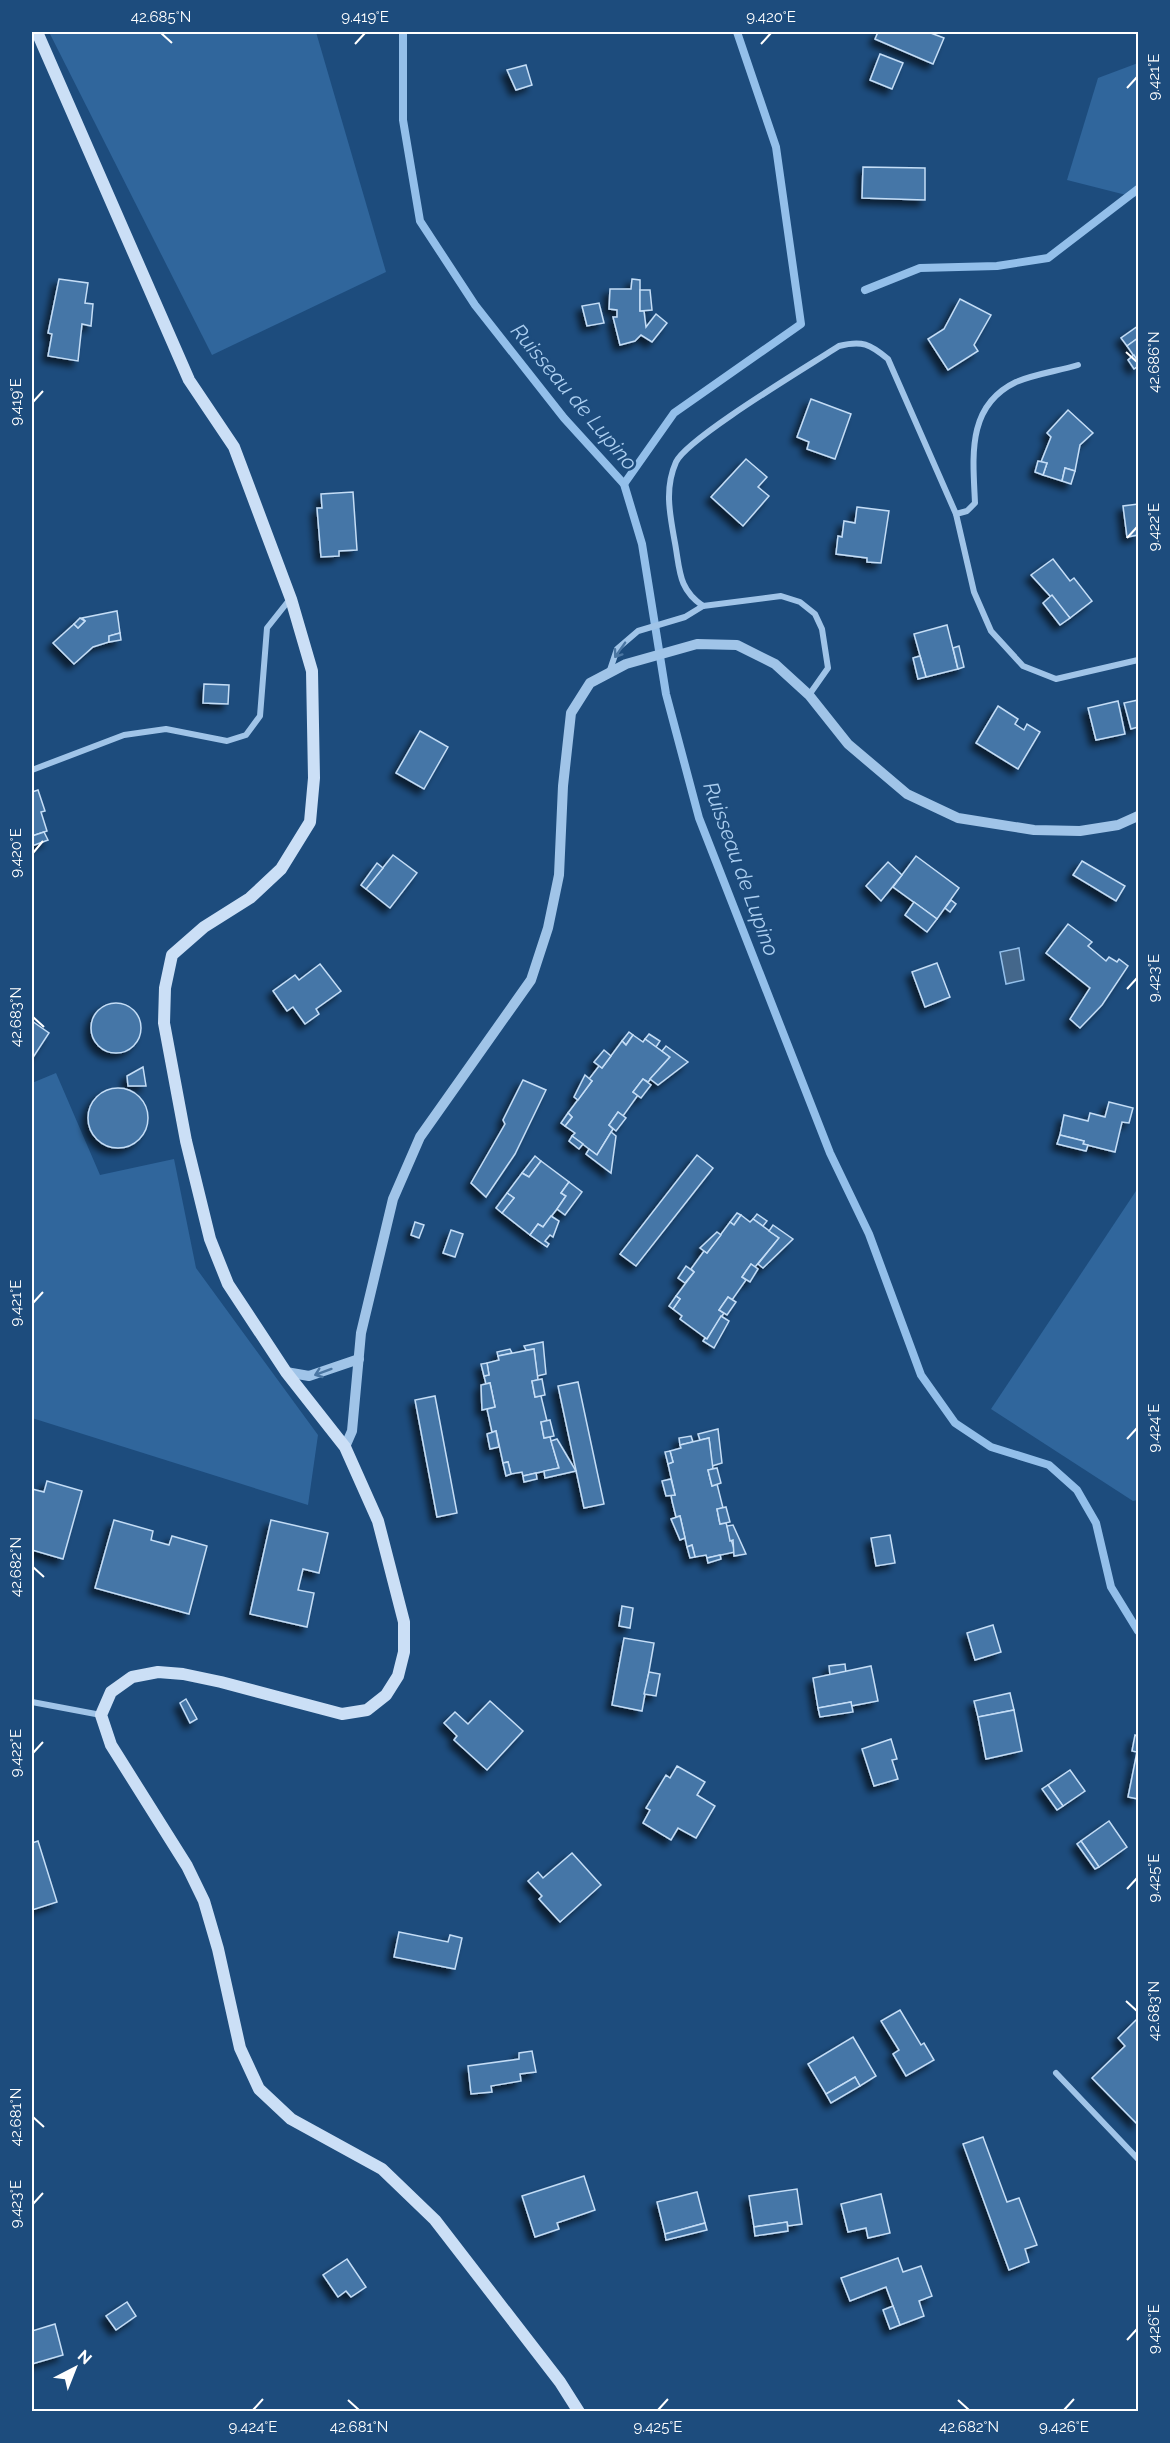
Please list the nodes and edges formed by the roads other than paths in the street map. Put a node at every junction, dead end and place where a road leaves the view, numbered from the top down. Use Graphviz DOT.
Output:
graph roads {
  1 [pos="37,32"];
  2 [pos="1078,365"];
  3 [pos="956,514"];
  4 [pos="291,599"];
  5 [pos="703,606"];
  6 [pos="1138,660"];
  7 [pos="609,673"];
  8 [pos="809,695"];
  9 [pos="32,770"];
  10 [pos="1138,816"];
  11 [pos="359,1359"];
  12 [pos="286,1372"];
  13 [pos="345,1447"];
  14 [pos="32,1702"];
  15 [pos="101,1715"];
  16 [pos="1056,2073"];
  17 [pos="1138,2159"];
  18 [pos="579,2412"];
  1 -- 4 [label="main road"];
  2 -- 3 [label="street"];
  3 -- 5 [label="street"];
  3 -- 6 [label="street"];
  4 -- 9 [label="street"];
  4 -- 12 [label="main road"];
  5 -- 7 [label="street, one-way"];
  5 -- 8 [label="street"];
  7 -- 8 [label="street"];
  7 -- 11 [label="street"];
  8 -- 10 [label="street"];
  11 -- 12 [label="street, one-way"];
  11 -- 13 [label="street"];
  12 -- 13 [label="main road"];
  13 -- 15 [label="main road"];
  14 -- 15 [label="street"];
  15 -- 18 [label="main road"];
  16 -- 17 [label="street"];
}
